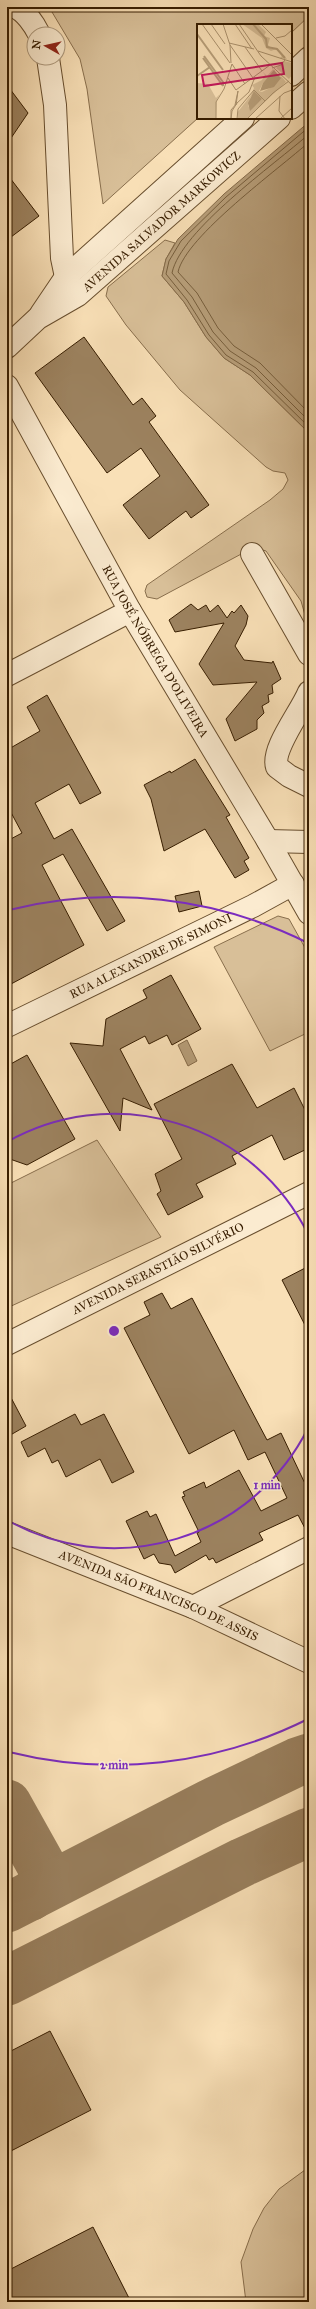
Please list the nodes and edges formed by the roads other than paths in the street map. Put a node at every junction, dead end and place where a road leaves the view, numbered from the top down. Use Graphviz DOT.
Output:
graph roads {
  1 [pos="15,7"];
  2 [pos="35,26"];
  3 [pos="309,58"];
  4 [pos="49,66"];
  5 [pos="292,73"];
  6 [pos="309,92"];
  7 [pos="292,107"];
  8 [pos="242,119"];
  9 [pos="278,119"];
  10 [pos="66,277"];
  11 [pos="78,295"];
  12 [pos="38,318"];
  13 [pos="7,347"];
  14 [pos="7,386"];
  15 [pos="252,554"];
  16 [pos="130,611"];
  17 [pos="307,647"];
  18 [pos="7,675"];
  19 [pos="309,692"];
  20 [pos="309,786"];
  21 [pos="308,839"];
  22 [pos="268,841"];
  23 [pos="293,884"];
  24 [pos="309,913"];
  25 [pos="7,1026"];
  26 [pos="309,1193"];
  27 [pos="7,1344"];
  28 [pos="7,1533"];
  29 [pos="309,1548"];
  30 [pos="193,1607"];
  31 [pos="309,1662"];
  1 -- 2 [label="street"];
  3 -- 5 [label="street"];
  4 -- 10 [label="street"];
  6 -- 7 [label="street"];
  8 -- 10 [label="street, AVENIDA SALVADOR MARKOWICZ"];
  9 -- 11 [label="street, AVENIDA SALVADOR MARKOWICZ"];
  10 -- 11 [label="street"];
  10 -- 12 [label="street, AVENIDA SALVADOR MARKOWICZ"];
  11 -- 12 [label="street, AVENIDA SALVADOR MARKOWICZ"];
  12 -- 13 [label="street, AVENIDA SALVADOR MARKOWICZ"];
  14 -- 16 [label="street, RUA JOSÉ NÓBREGA D'OLIVEIRA"];
  15 -- 17 [label="street"];
  16 -- 18 [label="street"];
  16 -- 22 [label="street, RUA JOSÉ NÓBREGA D'OLIVEIRA"];
  19 -- 20 [label="street"];
  21 -- 22 [label="street"];
  22 -- 23 [label="street, RUA JOSÉ NÓBREGA D'OLIVEIRA"];
  23 -- 24 [label="street, RUA JOSÉ NÓBREGA D'OLIVEIRA"];
  23 -- 25 [label="street, RUA ALEXANDRE DE SIMONI"];
  26 -- 27 [label="street, AVENIDA SEBASTIÃO SILVÉRIO"];
  28 -- 30 [label="street, AVENIDA SÃO FRANCISCO DE ASSIS"];
  29 -- 30 [label="street"];
  30 -- 31 [label="street, AVENIDA SÃO FRANCISCO DE ASSIS"];
}
